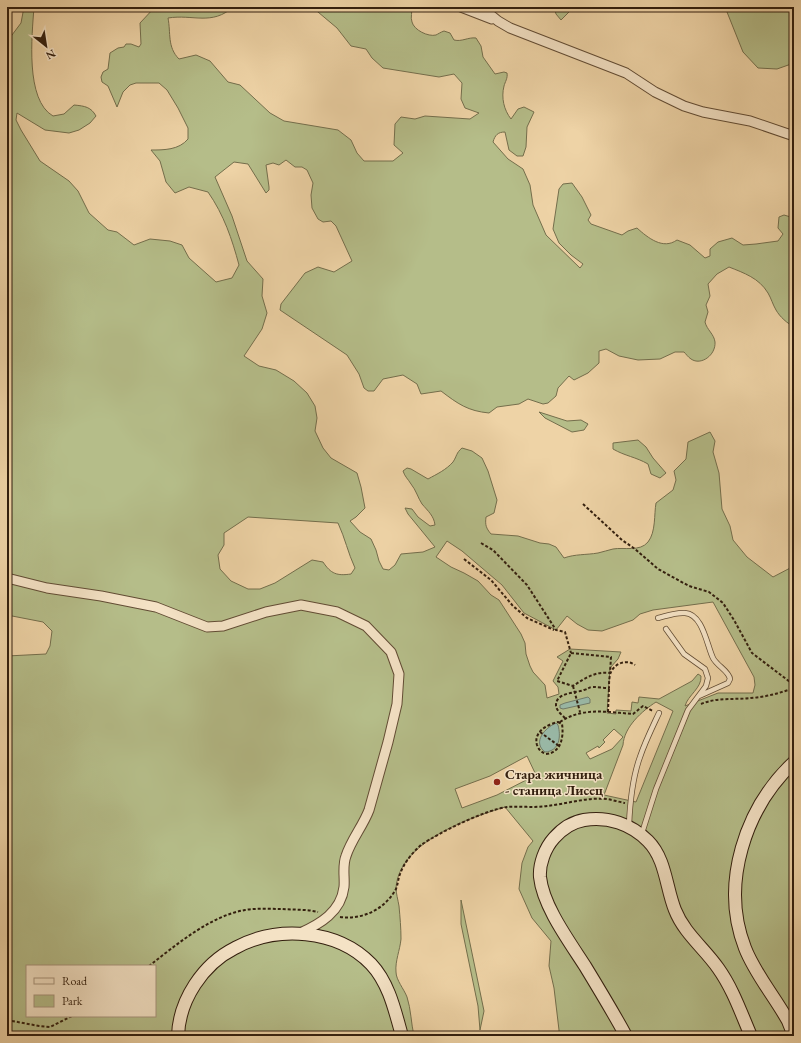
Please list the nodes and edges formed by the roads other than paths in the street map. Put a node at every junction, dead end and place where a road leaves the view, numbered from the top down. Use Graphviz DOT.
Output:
graph roads {
  1 [pos="461,7"];
  2 [pos="481,7"];
  3 [pos="498,21"];
  4 [pos="794,136"];
  5 [pos="7,578"];
  6 [pos="658,618"];
  7 [pos="666,629"];
  8 [pos="698,696"];
  9 [pos="659,713"];
  10 [pos="794,762"];
  11 [pos="628,826"];
  12 [pos="642,835"];
  13 [pos="299,934"];
  14 [pos="178,1036"];
  15 [pos="402,1036"];
  16 [pos="626,1036"];
  17 [pos="751,1036"];
  18 [pos="791,1036"];
  1 -- 3 [label="street"];
  2 -- 3 [label="street"];
  3 -- 4 [label="street"];
  5 -- 13 [label="street"];
  6 -- 8 [label="lane"];
  7 -- 8 [label="lane"];
  8 -- 12 [label="lane"];
  9 -- 11 [label="lane"];
  10 -- 18 [label="main road"];
  11 -- 12 [label="main road"];
  11 -- 16 [label="main road"];
  12 -- 17 [label="main road"];
  13 -- 14 [label="main road"];
  13 -- 15 [label="main road"];
}
